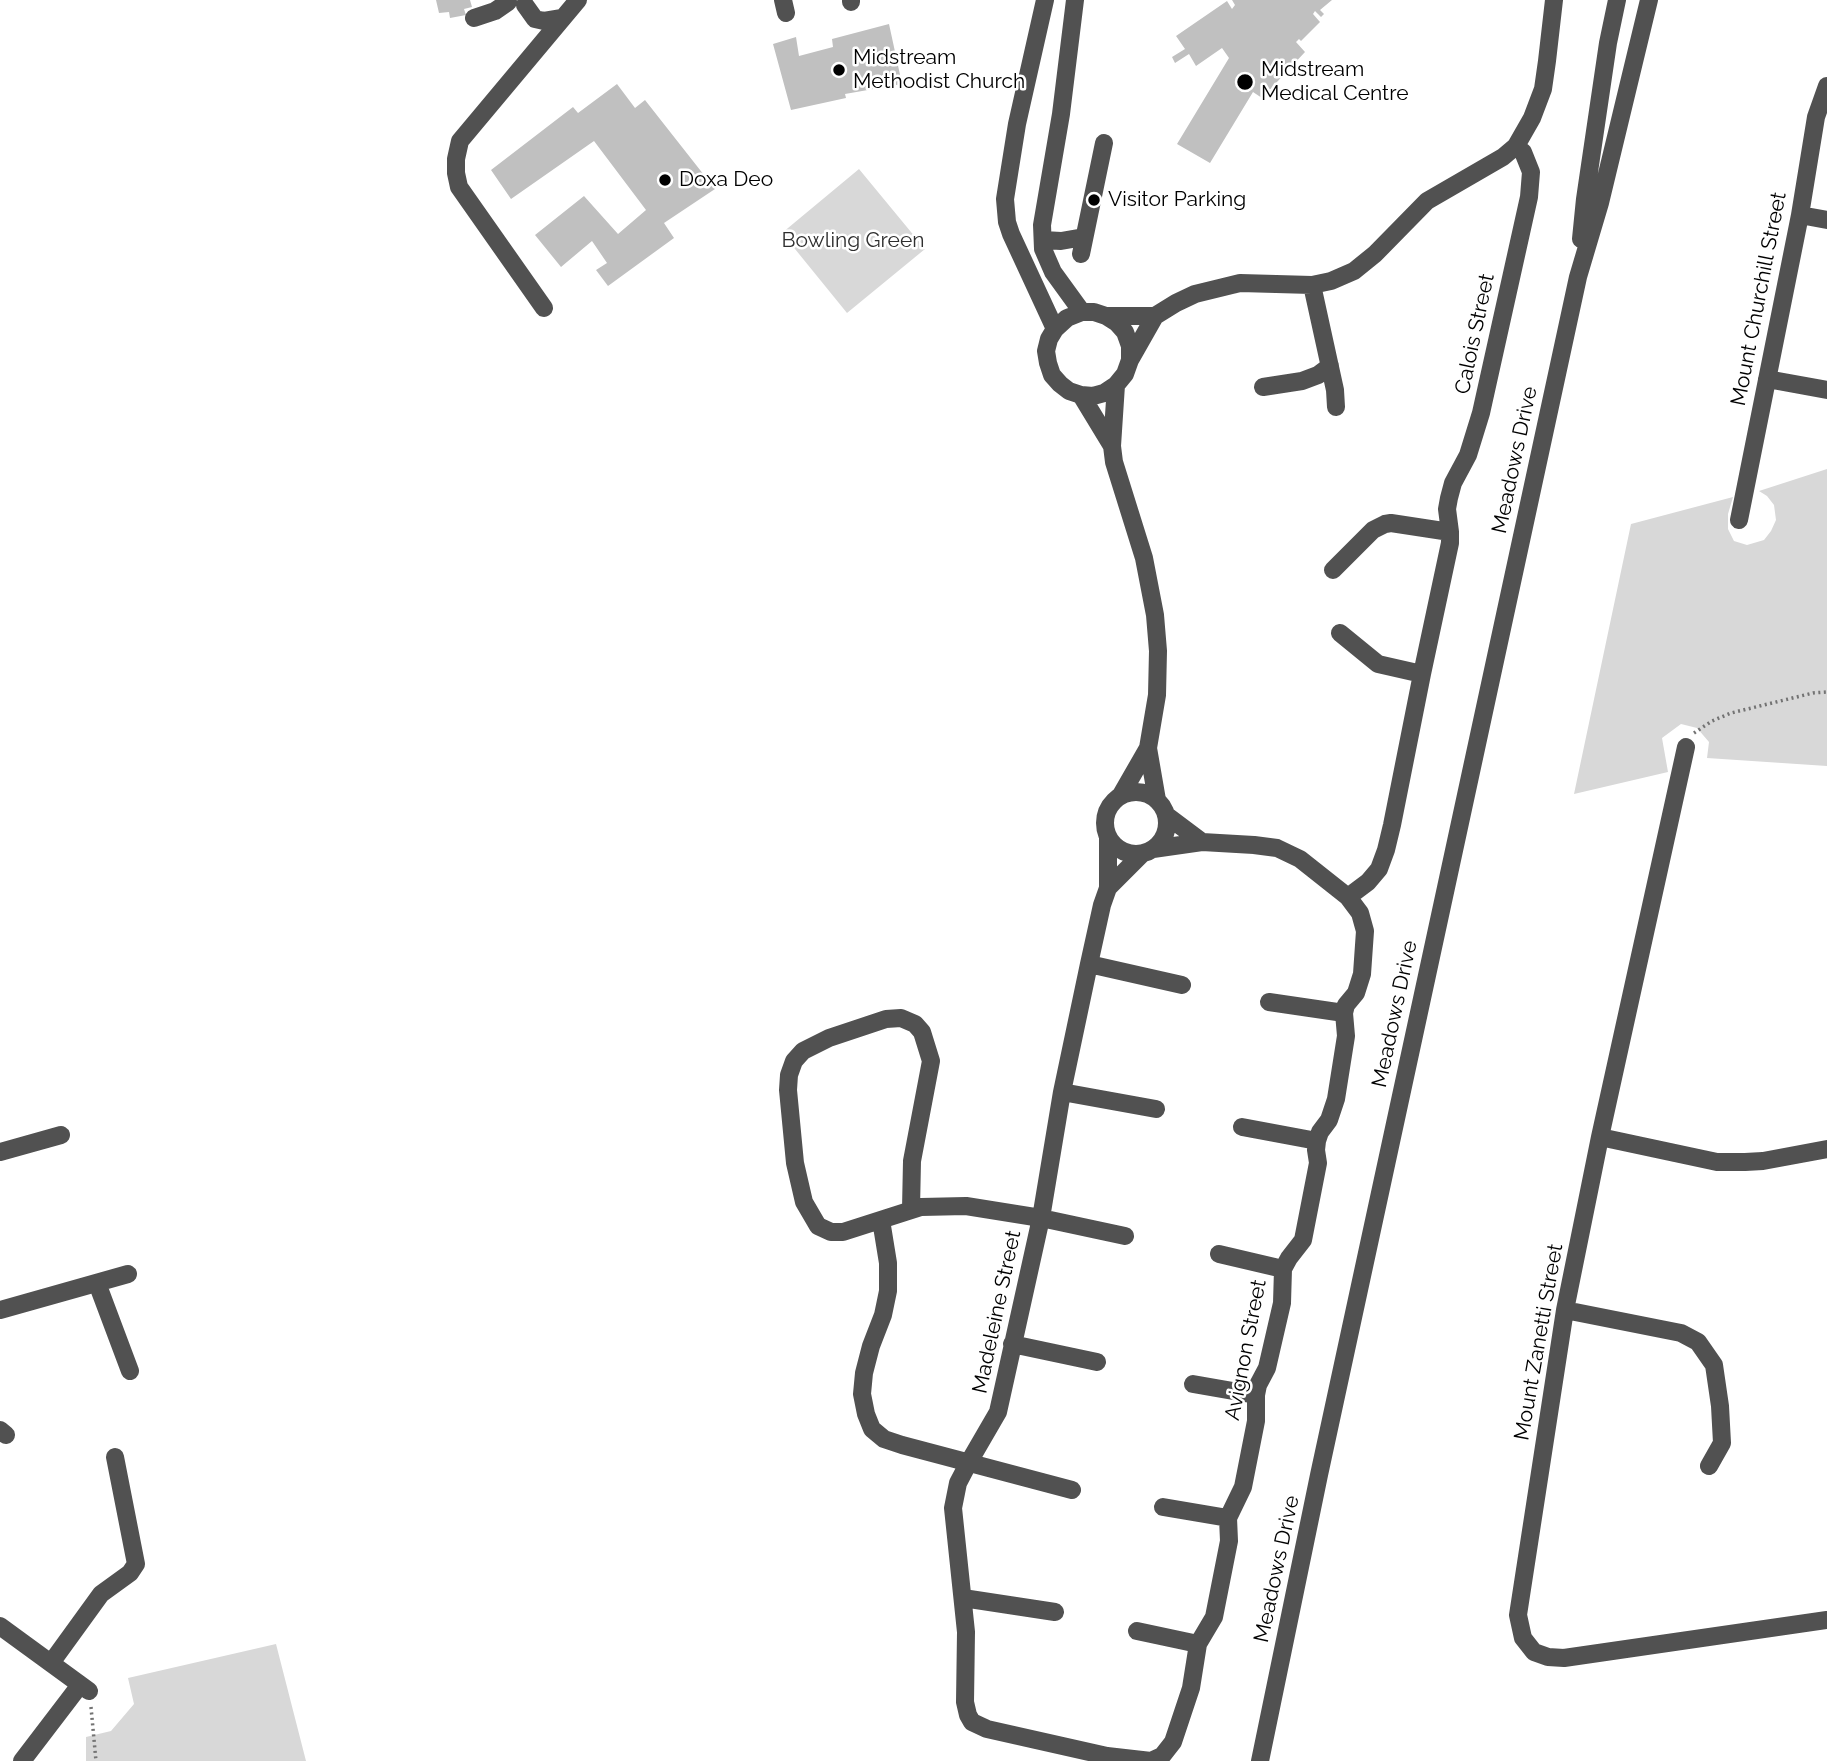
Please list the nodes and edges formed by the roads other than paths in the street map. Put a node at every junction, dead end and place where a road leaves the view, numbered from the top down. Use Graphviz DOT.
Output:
graph roads {
  1 [pos="578,0"];
  2 [pos="1045,0"];
  3 [pos="1075,0"];
  4 [pos="1553,0"];
  5 [pos="1618,0"];
  6 [pos="517,2"];
  7 [pos="1648,3"];
  8 [pos="474,18"];
  9 [pos="562,19"];
  10 [pos="1827,86"];
  11 [pos="1104,143"];
  12 [pos="1516,146"];
  13 [pos="1800,215"];
  14 [pos="1827,220"];
  15 [pos="1043,240"];
  16 [pos="1578,277"];
  17 [pos="1312,285"];
  18 [pos="544,308"];
  19 [pos="1082,312"];
  20 [pos="1107,316"];
  21 [pos="1155,316"];
  22 [pos="1055,329"];
  23 [pos="1130,360"];
  24 [pos="1330,366"];
  25 [pos="1767,379"];
  26 [pos="1116,385"];
  27 [pos="1263,387"];
  28 [pos="1827,390"];
  29 [pos="1081,395"];
  30 [pos="1336,407"];
  31 [pos="1112,446"];
  32 [pos="1739,520"];
  33 [pos="1450,532"];
  34 [pos="1333,570"];
  35 [pos="1340,634"];
  36 [pos="1422,674"];
  37 [pos="1686,747"];
  38 [pos="1148,748"];
  39 [pos="1121,795"];
  40 [pos="1161,808"];
  41 [pos="1108,838"];
  42 [pos="1202,842"];
  43 [pos="1148,851"];
  44 [pos="1108,888"];
  45 [pos="1348,897"];
  46 [pos="1089,964"];
  47 [pos="1182,985"];
  48 [pos="1269,1002"];
  49 [pos="1344,1013"];
  50 [pos="1062,1092"];
  51 [pos="1156,1109"];
  52 [pos="1242,1127"];
  53 [pos="61,1135"];
  54 [pos="1601,1137"];
  55 [pos="1317,1141"];
  56 [pos="1827,1149"];
  57 [pos="0,1152"];
  58 [pos="911,1209"];
  59 [pos="1041,1218"];
  60 [pos="881,1220"];
  61 [pos="1125,1236"];
  62 [pos="1219,1254"];
  63 [pos="1283,1269"];
  64 [pos="128,1274"];
  65 [pos="97,1283"];
  66 [pos="0,1310"];
  67 [pos="1565,1310"];
  68 [pos="1012,1343"];
  69 [pos="1097,1362"];
  70 [pos="130,1371"];
  71 [pos="1193,1384"];
  72 [pos="1256,1395"];
  73 [pos="115,1457"];
  74 [pos="969,1462"];
  75 [pos="1709,1466"];
  76 [pos="1072,1490"];
  77 [pos="1163,1507"];
  78 [pos="1228,1518"];
  79 [pos="963,1598"];
  80 [pos="1055,1612"];
  81 [pos="1827,1620"];
  82 [pos="0,1626"];
  83 [pos="1137,1631"];
  84 [pos="1198,1644"];
  85 [pos="51,1663"];
  86 [pos="987,1729"];
  87 [pos="22,1761"];
  88 [pos="1260,1761"];
  1 -- 9 [label="street"];
  2 -- 22 [label="street"];
  3 -- 15 [label="street"];
  4 -- 12 [label="street"];
  5 -- 16 [label="street, Meadows Drive"];
  6 -- 8 [label="street"];
  6 -- 9 [label="street"];
  7 -- 16 [label="street, Meadows Drive"];
  9 -- 18 [label="street"];
  10 -- 13 [label="street, Mount Churchill Street"];
  11 -- 15 [label="street"];
  12 -- 17 [label="street"];
  12 -- 33 [label="street, Calois Street"];
  13 -- 14 [label="street"];
  13 -- 25 [label="street, Mount Churchill Street"];
  15 -- 19 [label="street"];
  16 -- 88 [label="street, Meadows Drive"];
  17 -- 21 [label="street"];
  17 -- 24 [label="street"];
  19 -- 20 [label="street"];
  19 -- 22 [label="street"];
  20 -- 21 [label="street"];
  20 -- 23 [label="street"];
  21 -- 23 [label="street, Madeleine Street"];
  22 -- 29 [label="street, Madeleine Street"];
  23 -- 26 [label="street, Madeleine Street"];
  24 -- 27 [label="street"];
  24 -- 30 [label="street"];
  25 -- 28 [label="street"];
  25 -- 32 [label="street, Mount Churchill Street"];
  26 -- 29 [label="street"];
  26 -- 31 [label="street, Madeleine Street"];
  29 -- 31 [label="street, Madeleine Street"];
  31 -- 38 [label="street, Madeleine Street"];
  33 -- 34 [label="street"];
  33 -- 36 [label="street, Calois Street"];
  35 -- 36 [label="street"];
  36 -- 45 [label="street, Calois Street"];
  37 -- 54 [label="street, Mount Zanetti Street"];
  38 -- 39 [label="street, Madeleine Street"];
  38 -- 40 [label="street, Madeleine Street"];
  39 -- 40 [label="street"];
  39 -- 41 [label="street, Madeleine Street"];
  40 -- 42 [label="street"];
  40 -- 43 [label="street, Madeleine Street"];
  41 -- 43 [label="street"];
  41 -- 44 [label="street, Madeleine Street"];
  42 -- 43 [label="street, Avignon Street"];
  42 -- 45 [label="street, Avignon Street"];
  43 -- 44 [label="street, Madeleine Street"];
  44 -- 46 [label="street, Madeleine Street"];
  45 -- 49 [label="street, Avignon Street"];
  46 -- 47 [label="street"];
  46 -- 50 [label="street, Madeleine Street"];
  48 -- 49 [label="street"];
  49 -- 55 [label="street, Avignon Street"];
  50 -- 51 [label="street"];
  50 -- 59 [label="street, Madeleine Street"];
  52 -- 55 [label="street"];
  53 -- 57 [label="street"];
  54 -- 56 [label="street"];
  54 -- 67 [label="street, Mount Zanetti Street"];
  55 -- 63 [label="street, Avignon Street"];
  58 -- 59 [label="street"];
  58 -- 60 [label="street"];
  58 -- 60 [label="street"];
  59 -- 61 [label="street"];
  59 -- 68 [label="street, Madeleine Street"];
  60 -- 74 [label="street"];
  62 -- 63 [label="street"];
  63 -- 72 [label="street, Avignon Street"];
  64 -- 65 [label="street"];
  65 -- 66 [label="street"];
  65 -- 70 [label="street"];
  67 -- 75 [label="street"];
  67 -- 81 [label="street, Mount Zanetti Street"];
  68 -- 69 [label="street"];
  68 -- 74 [label="street, Madeleine Street"];
  71 -- 72 [label="street"];
  72 -- 78 [label="street, Avignon Street"];
  73 -- 85 [label="street"];
  74 -- 76 [label="street"];
  74 -- 79 [label="street, Madeleine Street"];
  77 -- 78 [label="street"];
  78 -- 84 [label="street, Avignon Street"];
  79 -- 80 [label="street"];
  79 -- 86 [label="street, Madeleine Street"];
  82 -- 85 [label="street"];
  83 -- 84 [label="street"];
  84 -- 86 [label="street, Avignon Street"];
  85 -- 87 [label="street"];
}
